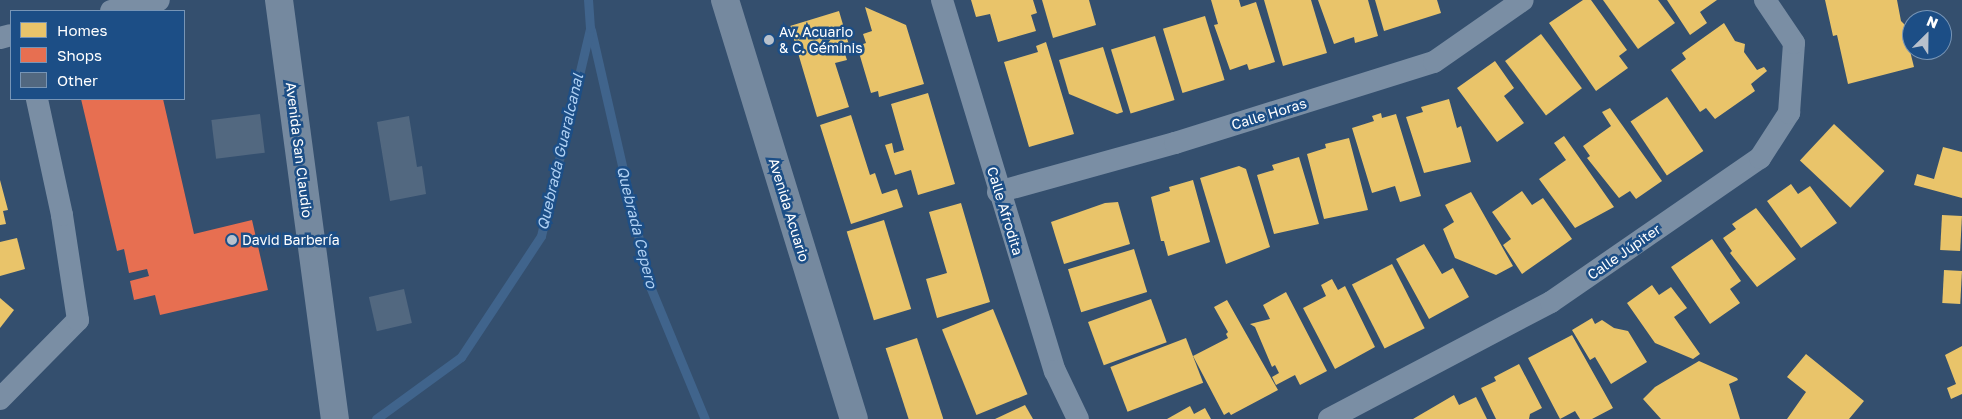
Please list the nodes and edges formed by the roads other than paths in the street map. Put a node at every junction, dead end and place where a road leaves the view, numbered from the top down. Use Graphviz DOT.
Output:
graph roads {
  1 [pos="159,0"];
  2 [pos="279,0"];
  3 [pos="725,0"];
  4 [pos="942,0"];
  5 [pos="1523,0"];
  6 [pos="1765,0"];
  7 [pos="115,10"];
  8 [pos="37,100"];
  9 [pos="998,192"];
  10 [pos="0,399"];
  11 [pos="334,419"];
  12 [pos="854,419"];
  13 [pos="1078,419"];
  14 [pos="1329,419"];
  1 -- 7 [label="street"];
  2 -- 11 [label="street, Avenida San Claudio"];
  3 -- 12 [label="street, Avenida Acuario"];
  4 -- 9 [label="street, Calle Afrodita"];
  5 -- 9 [label="street, Calle Horas"];
  6 -- 14 [label="street, Calle Júpiter"];
  8 -- 10 [label="street"];
  9 -- 13 [label="street, Calle Afrodita"];
}
